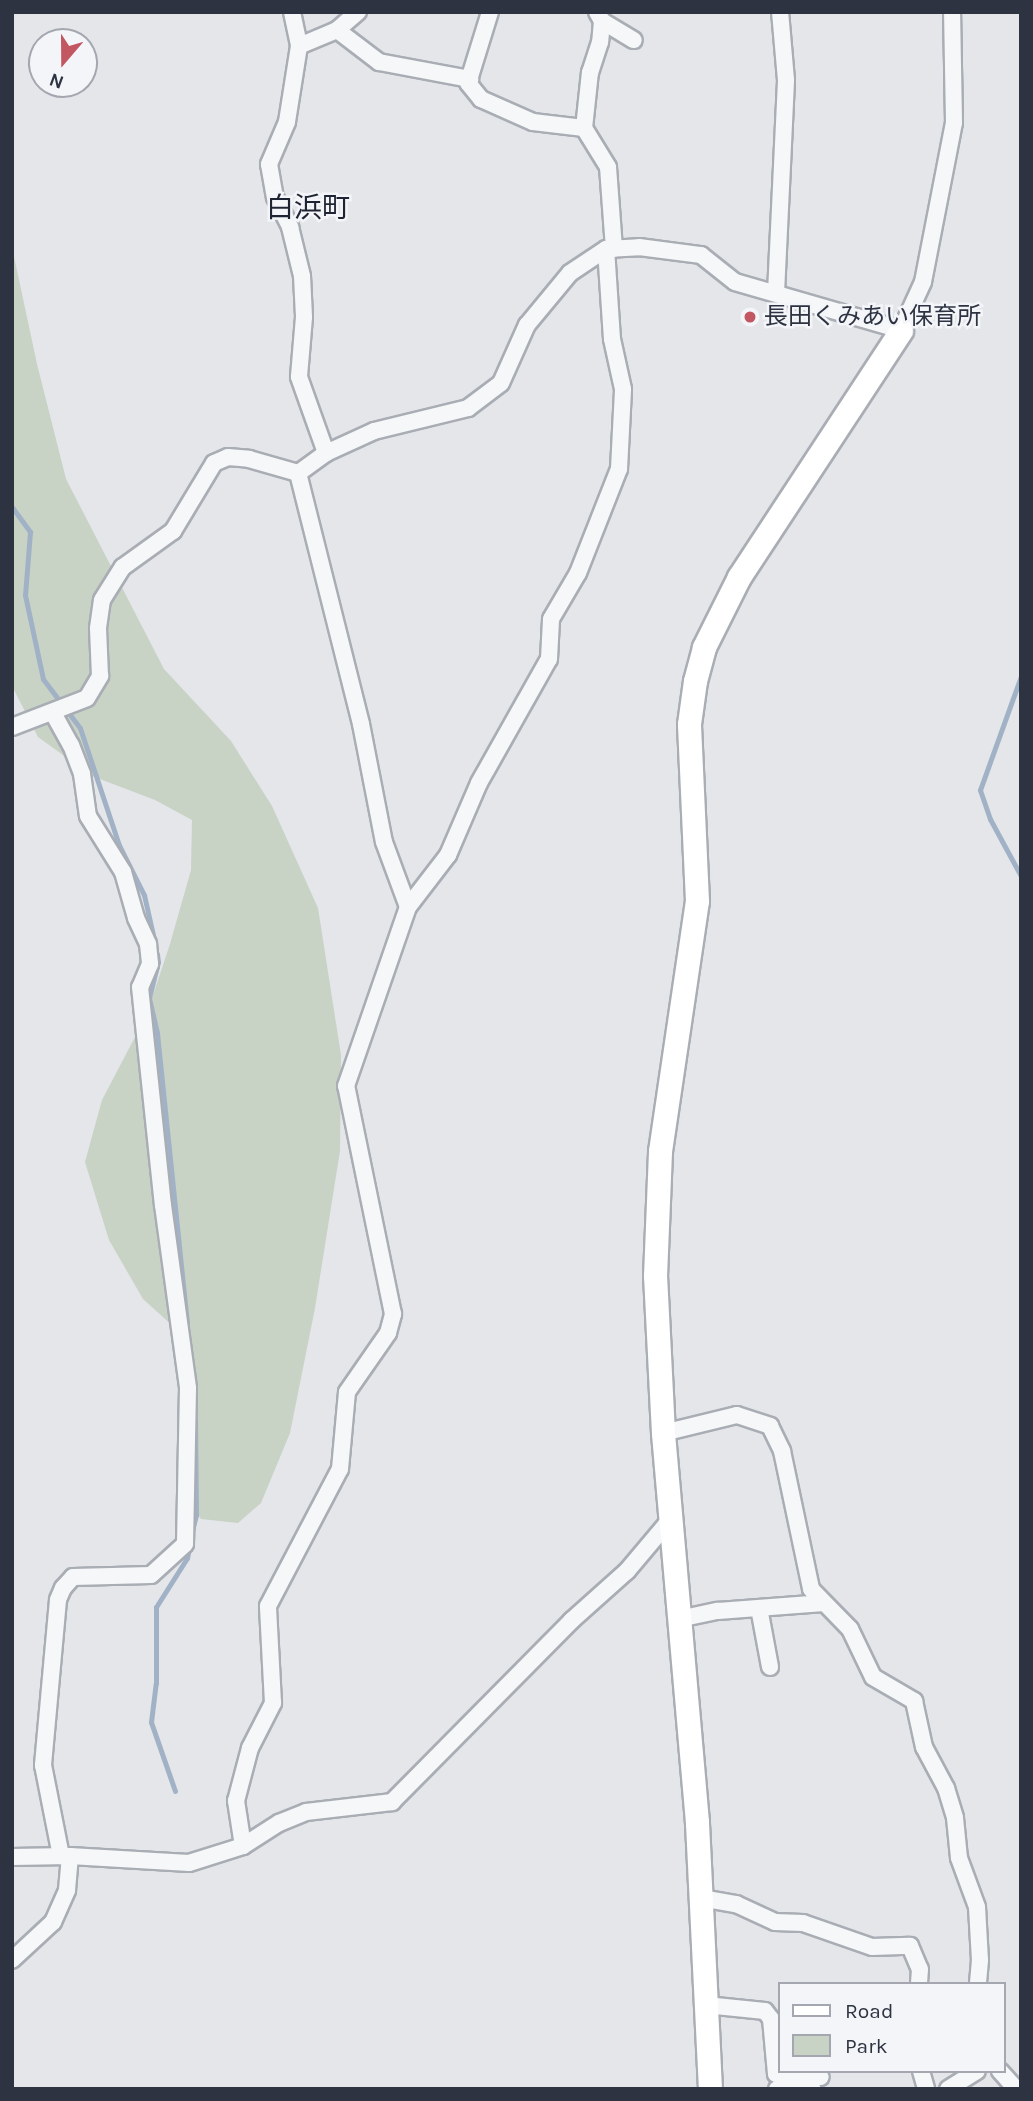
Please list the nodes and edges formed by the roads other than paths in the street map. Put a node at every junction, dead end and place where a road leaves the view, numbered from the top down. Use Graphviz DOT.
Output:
graph roads {
  1 [pos="292,12"];
  2 [pos="358,12"];
  3 [pos="489,12"];
  4 [pos="780,12"];
  5 [pos="952,12"];
  6 [pos="600,17"];
  7 [pos="337,30"];
  8 [pos="634,40"];
  9 [pos="299,46"];
  10 [pos="470,79"];
  11 [pos="584,128"];
  12 [pos="610,249"];
  13 [pos="776,293"];
  14 [pos="901,330"];
  15 [pos="326,453"];
  16 [pos="298,472"];
  17 [pos="55,712"];
  18 [pos="12,727"];
  19 [pos="408,907"];
  20 [pos="663,1433"];
  21 [pos="670,1520"];
  22 [pos="824,1603"];
  23 [pos="759,1608"];
  24 [pos="679,1619"];
  25 [pos="770,1667"];
  26 [pos="243,1846"];
  27 [pos="65,1856"];
  28 [pos="12,1857"];
  29 [pos="701,1898"];
  30 [pos="12,1960"];
  31 [pos="919,1982"];
  32 [pos="978,1982"];
  33 [pos="706,2005"];
  34 [pos="974,2073"];
  35 [pos="1002,2073"];
  36 [pos="817,2083"];
  37 [pos="710,2089"];
  38 [pos="777,2089"];
  39 [pos="948,2089"];
  40 [pos="1016,2089"];
  1 -- 9 [label="street"];
  2 -- 7 [label="street"];
  3 -- 10 [label="street"];
  4 -- 13 [label="street"];
  5 -- 14 [label="street"];
  6 -- 8 [label="street"];
  6 -- 11 [label="street"];
  7 -- 9 [label="street"];
  7 -- 10 [label="street"];
  9 -- 15 [label="street"];
  10 -- 11 [label="street"];
  11 -- 12 [label="street"];
  12 -- 13 [label="street"];
  12 -- 15 [label="street"];
  12 -- 19 [label="street"];
  13 -- 14 [label="street"];
  14 -- 20 [label="street"];
  15 -- 16 [label="street"];
  16 -- 17 [label="street"];
  16 -- 19 [label="street"];
  17 -- 18 [label="street"];
  17 -- 27 [label="street"];
  19 -- 26 [label="street"];
  20 -- 21 [label="street"];
  20 -- 22 [label="street"];
  21 -- 24 [label="street"];
  21 -- 26 [label="street"];
  22 -- 23 [label="street"];
  22 -- 32 [label="street"];
  23 -- 24 [label="street"];
  23 -- 25 [label="street"];
  24 -- 29 [label="street"];
  26 -- 27 [label="street"];
  27 -- 28 [label="street"];
  27 -- 30 [label="street"];
  29 -- 31 [label="street"];
  29 -- 33 [label="street"];
  33 -- 36 [label="street"];
  33 -- 37 [label="street"];
  34 -- 39 [label="street"];
  35 -- 40 [label="street"];
  36 -- 38 [label="street"];
}
